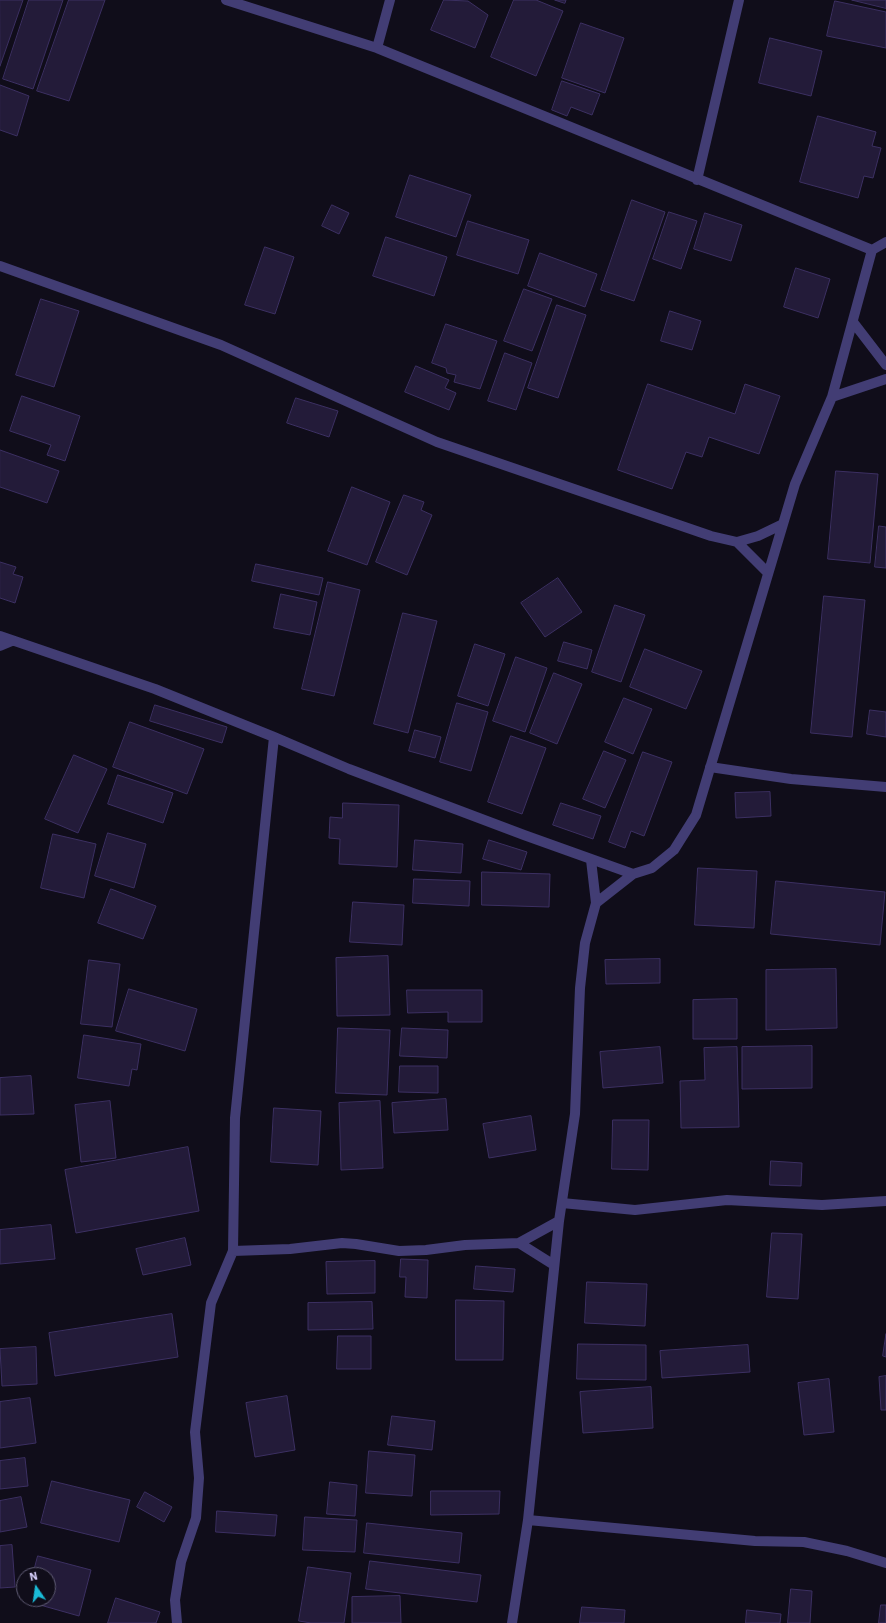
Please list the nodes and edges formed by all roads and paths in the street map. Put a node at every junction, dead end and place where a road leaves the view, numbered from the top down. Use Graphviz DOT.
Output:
graph roads {
  1 [pos="226,0"];
  2 [pos="390,0"];
  3 [pos="739,0"];
  4 [pos="377,48"];
  5 [pos="697,180"];
  6 [pos="886,242"];
  7 [pos="872,250"];
  8 [pos="0,266"];
  9 [pos="853,322"];
  10 [pos="886,365"];
  11 [pos="886,379"];
  12 [pos="832,397"];
  13 [pos="783,524"];
  14 [pos="737,542"];
  15 [pos="768,574"];
  16 [pos="0,636"];
  17 [pos="12,641"];
  18 [pos="0,646"];
  19 [pos="274,737"];
  20 [pos="710,767"];
  21 [pos="886,787"];
  22 [pos="591,860"];
  23 [pos="633,874"];
  24 [pos="596,903"];
  25 [pos="886,1201"];
  26 [pos="562,1203"];
  27 [pos="559,1221"];
  28 [pos="519,1243"];
  29 [pos="233,1251"];
  30 [pos="554,1265"];
  31 [pos="528,1520"];
  32 [pos="886,1563"];
  33 [pos="177,1623"];
  34 [pos="512,1623"];
  1 -- 4 [label="street"];
  2 -- 4 [label="street"];
  3 -- 5 [label="street"];
  4 -- 5 [label="street"];
  5 -- 7 [label="street"];
  6 -- 7 [label="street"];
  7 -- 9 [label="street"];
  8 -- 14 [label="street"];
  9 -- 10 [label="street"];
  9 -- 12 [label="street"];
  11 -- 12 [label="street"];
  12 -- 13 [label="street"];
  13 -- 14 [label="street"];
  13 -- 15 [label="street"];
  14 -- 15 [label="street"];
  15 -- 20 [label="street"];
  16 -- 17 [label="street"];
  17 -- 18 [label="street"];
  17 -- 19 [label="street"];
  19 -- 22 [label="street"];
  19 -- 29 [label="street"];
  20 -- 21 [label="street"];
  20 -- 23 [label="street"];
  22 -- 23 [label="street"];
  22 -- 24 [label="street"];
  23 -- 24 [label="street"];
  24 -- 26 [label="street"];
  25 -- 26 [label="street"];
  26 -- 27 [label="street"];
  27 -- 28 [label="street"];
  27 -- 30 [label="street"];
  28 -- 29 [label="street"];
  28 -- 30 [label="street"];
  29 -- 33 [label="street"];
  30 -- 31 [label="street"];
  31 -- 32 [label="street"];
  31 -- 34 [label="street"];
}
